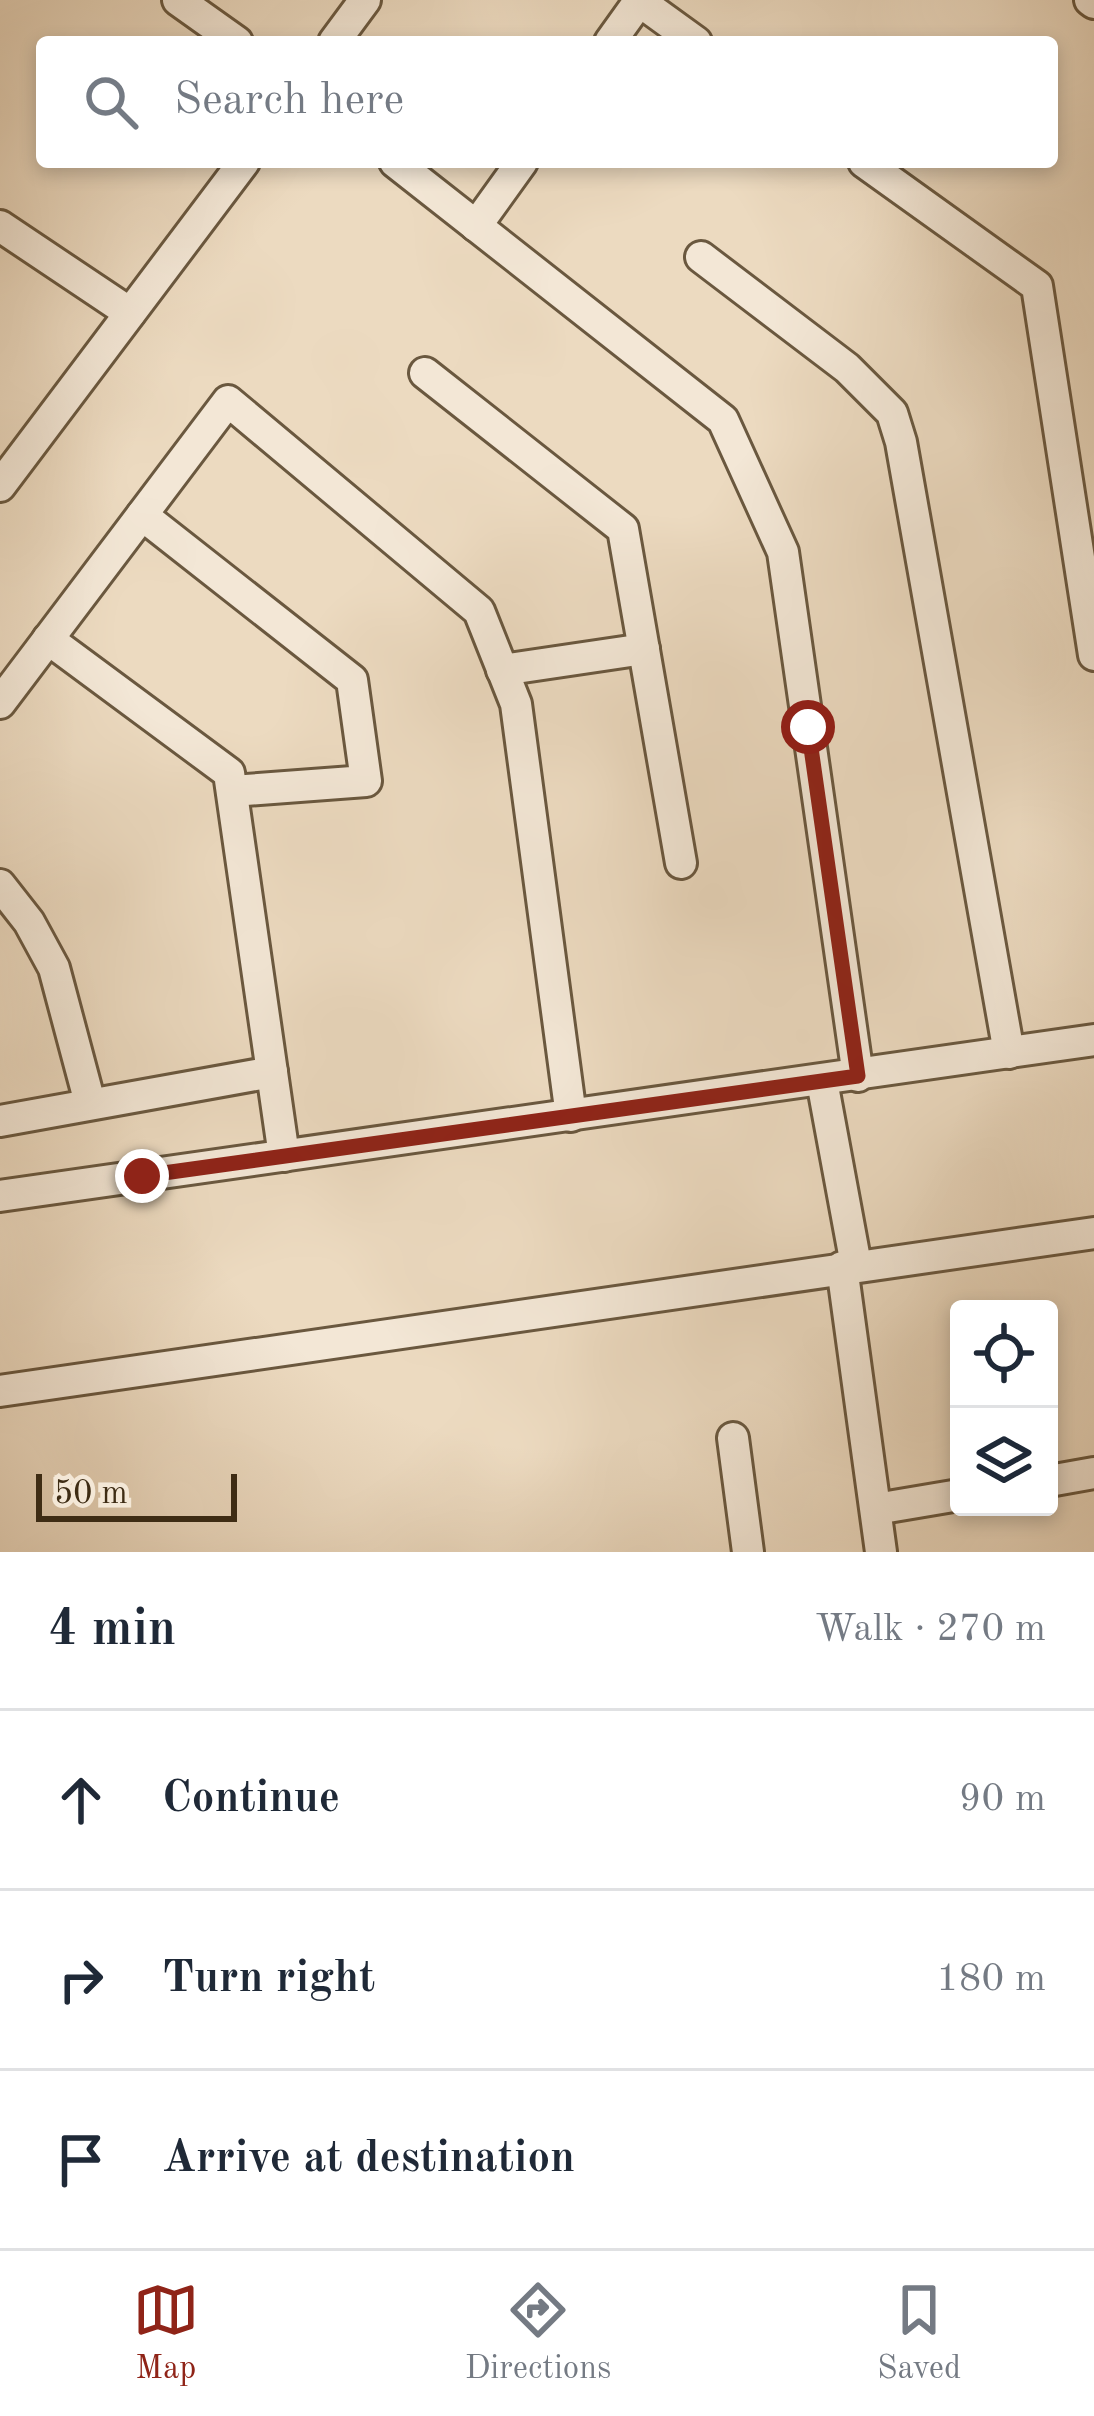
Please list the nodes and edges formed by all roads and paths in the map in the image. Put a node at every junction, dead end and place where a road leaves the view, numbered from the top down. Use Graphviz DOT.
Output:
graph roads {
  1 [pos="178,0"];
  2 [pos="639,0"];
  3 [pos="355,4"];
  4 [pos="229,36"];
  5 [pos="337,36"];
  6 [pos="614,36"];
  7 [pos="688,36"];
  8 [pos="239,168"];
  9 [pos="403,168"];
  10 [pos="518,168"];
  11 [pos="872,168"];
  12 [pos="0,226"];
  13 [pos="476,226"];
  14 [pos="701,257"];
  15 [pos="130,313"];
  16 [pos="425,373"];
  17 [pos="0,485"];
  18 [pos="142,514"];
  19 [pos="48,639"];
  20 [pos="644,649"];
  21 [pos="1094,656"];
  22 [pos="502,670"];
  23 [pos="0,703"];
  24 [pos="232,791"];
  25 [pos="681,863"];
  26 [pos="3,894"];
  27 [pos="1094,1040"];
  28 [pos="1009,1053"];
  29 [pos="272,1072"];
  30 [pos="858,1076"];
  31 [pos="822,1082"];
  32 [pos="90,1103"];
  33 [pos="571,1116"];
  34 [pos="0,1121"];
  35 [pos="284,1156"];
  36 [pos="0,1196"];
  37 [pos="1094,1233"];
  38 [pos="849,1266"];
  39 [pos="0,1391"];
  40 [pos="733,1438"];
  41 [pos="1094,1473"];
  42 [pos="1058,1479"];
  43 [pos="950,1497"];
  44 [pos="875,1509"];
  45 [pos="748,1552"];
  46 [pos="881,1552"];
  1 -- 4 [label="street"];
  2 -- 6 [label="street"];
  2 -- 7 [label="street"];
  3 -- 5 [label="street"];
  8 -- 15 [label="street"];
  9 -- 13 [label="street"];
  10 -- 13 [label="street"];
  11 -- 21 [label="street"];
  12 -- 15 [label="street"];
  13 -- 30 [label="street"];
  14 -- 28 [label="street"];
  15 -- 17 [label="street"];
  16 -- 20 [label="street"];
  18 -- 19 [label="street"];
  18 -- 22 [label="street"];
  18 -- 24 [label="street"];
  19 -- 23 [label="street"];
  19 -- 24 [label="street"];
  20 -- 22 [label="street"];
  20 -- 25 [label="street"];
  22 -- 33 [label="street"];
  24 -- 29 [label="street"];
  26 -- 32 [label="street"];
  27 -- 28 [label="street"];
  28 -- 30 [label="street"];
  29 -- 32 [label="street"];
  29 -- 35 [label="street"];
  30 -- 31 [label="street"];
  31 -- 33 [label="street"];
  31 -- 38 [label="street"];
  32 -- 34 [label="street"];
  33 -- 35 [label="street"];
  35 -- 36 [label="street"];
  37 -- 38 [label="street"];
  38 -- 39 [label="street"];
  38 -- 44 [label="street"];
  40 -- 45 [label="street"];
  41 -- 42 [label="street"];
  43 -- 44 [label="street"];
  44 -- 46 [label="street"];
}
